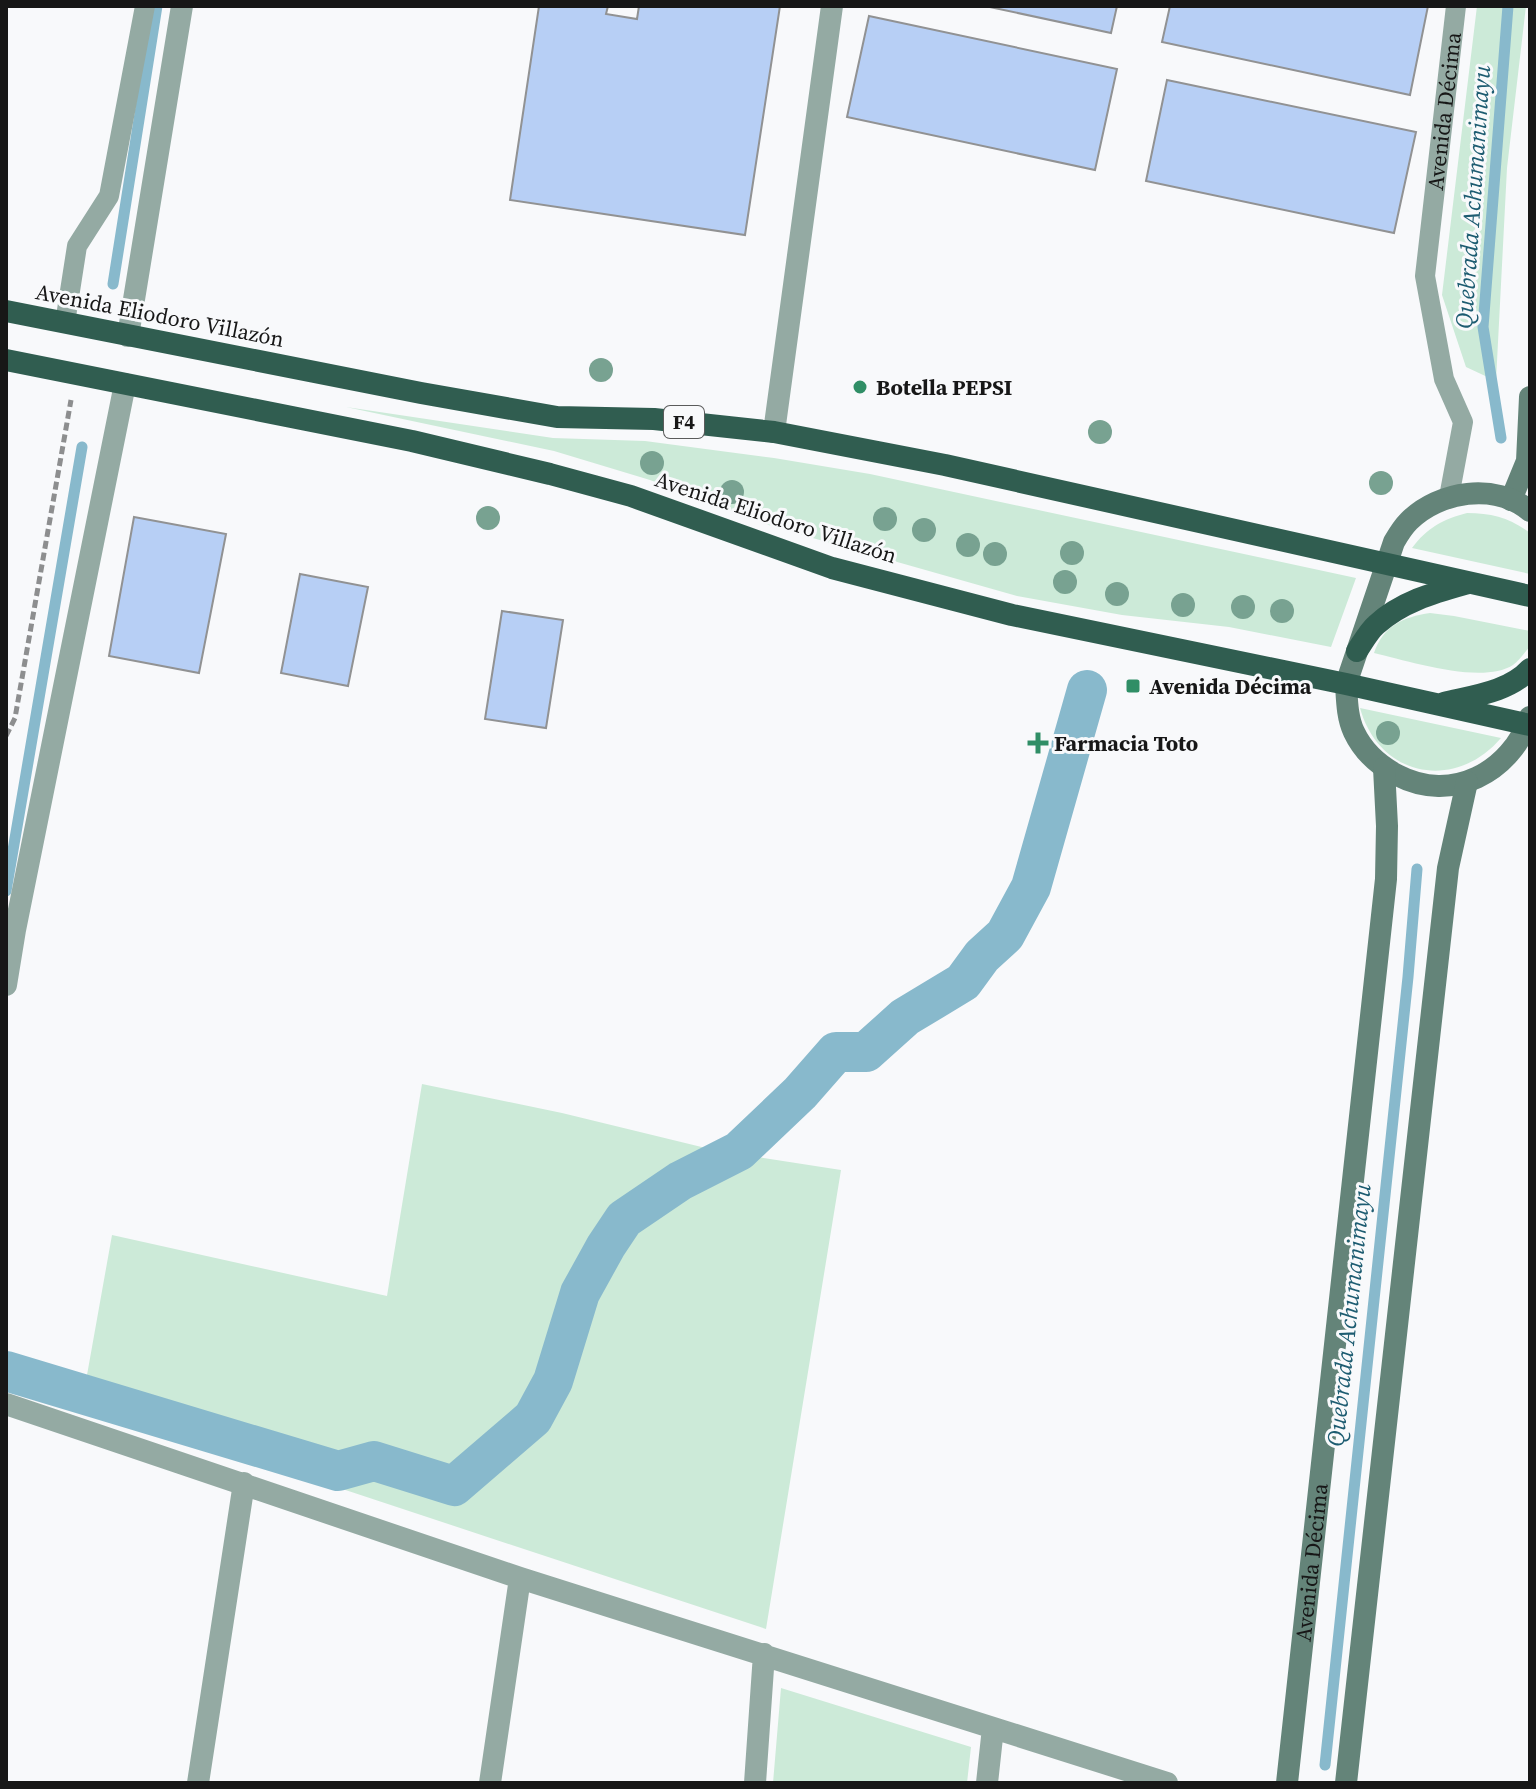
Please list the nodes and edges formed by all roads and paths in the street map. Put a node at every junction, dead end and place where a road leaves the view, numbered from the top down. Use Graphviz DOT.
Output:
graph roads {
  1 [pos="145,6"];
  2 [pos="182,6"];
  3 [pos="832,6"];
  4 [pos="1456,6"];
  5 [pos="6,311"];
  6 [pos="65,323"];
  7 [pos="128,336"];
  8 [pos="6,360"];
  9 [pos="75,375"];
  10 [pos="125,384"];
  11 [pos="1530,397"];
  12 [pos="774,432"];
  13 [pos="1449,497"];
  14 [pos="1520,505"];
  15 [pos="1385,564"];
  16 [pos="1470,583"];
  17 [pos="1530,596"];
  18 [pos="1357,651"];
  19 [pos="1530,669"];
  20 [pos="1346,684"];
  21 [pos="1439,704"];
  22 [pos="1529,722"];
  23 [pos="6,736"];
  24 [pos="1384,768"];
  25 [pos="1467,782"];
  26 [pos="6,985"];
  27 [pos="6,1404"];
  28 [pos="244,1483"];
  29 [pos="520,1578"];
  30 [pos="764,1654"];
  31 [pos="993,1728"];
  32 [pos="198,1783"];
  33 [pos="490,1783"];
  34 [pos="755,1783"];
  35 [pos="987,1783"];
  36 [pos="1167,1783"];
  37 [pos="1287,1783"];
  38 [pos="1346,1783"];
  1 -- 6 [label="lane"];
  2 -- 7 [label="street"];
  3 -- 12 [label="street"];
  4 -- 13 [label="lane, Avenida Décima"];
  5 -- 6 [label="highway, Avenida Eliodoro Villazón / F4"];
  6 -- 7 [label="highway, Avenida Eliodoro Villazón / F4"];
  7 -- 12 [label="highway, Avenida Eliodoro Villazón / F4"];
  8 -- 9 [label="highway, Avenida Eliodoro Villazón"];
  9 -- 10 [label="highway, Avenida Eliodoro Villazón"];
  9 -- 23 [label="path"];
  10 -- 20 [label="highway, Avenida Eliodoro Villazón"];
  10 -- 26 [label="street"];
  11 -- 14 [label="main road"];
  12 -- 15 [label="highway, Avenida Eliodoro Villazón / F4"];
  13 -- 14 [label="main road"];
  13 -- 15 [label="main road"];
  15 -- 16 [label="highway, Avenida Eliodoro Villazón / F4"];
  15 -- 18 [label="main road"];
  16 -- 17 [label="highway, Avenida Eliodoro Villazón / F4"];
  16 -- 18 [label="highway"];
  18 -- 20 [label="main road"];
  19 -- 21 [label="highway"];
  20 -- 21 [label="highway, Avenida Eliodoro Villazón"];
  20 -- 24 [label="main road"];
  21 -- 22 [label="highway, Avenida Eliodoro Villazón"];
  22 -- 25 [label="main road"];
  24 -- 25 [label="main road"];
  24 -- 37 [label="main road, Avenida Décima"];
  25 -- 38 [label="main road"];
  27 -- 28 [label="street"];
  28 -- 29 [label="street"];
  28 -- 32 [label="street"];
  29 -- 30 [label="street"];
  29 -- 33 [label="street"];
  30 -- 31 [label="street"];
  30 -- 34 [label="street"];
  31 -- 35 [label="street"];
  31 -- 36 [label="street"];
}
